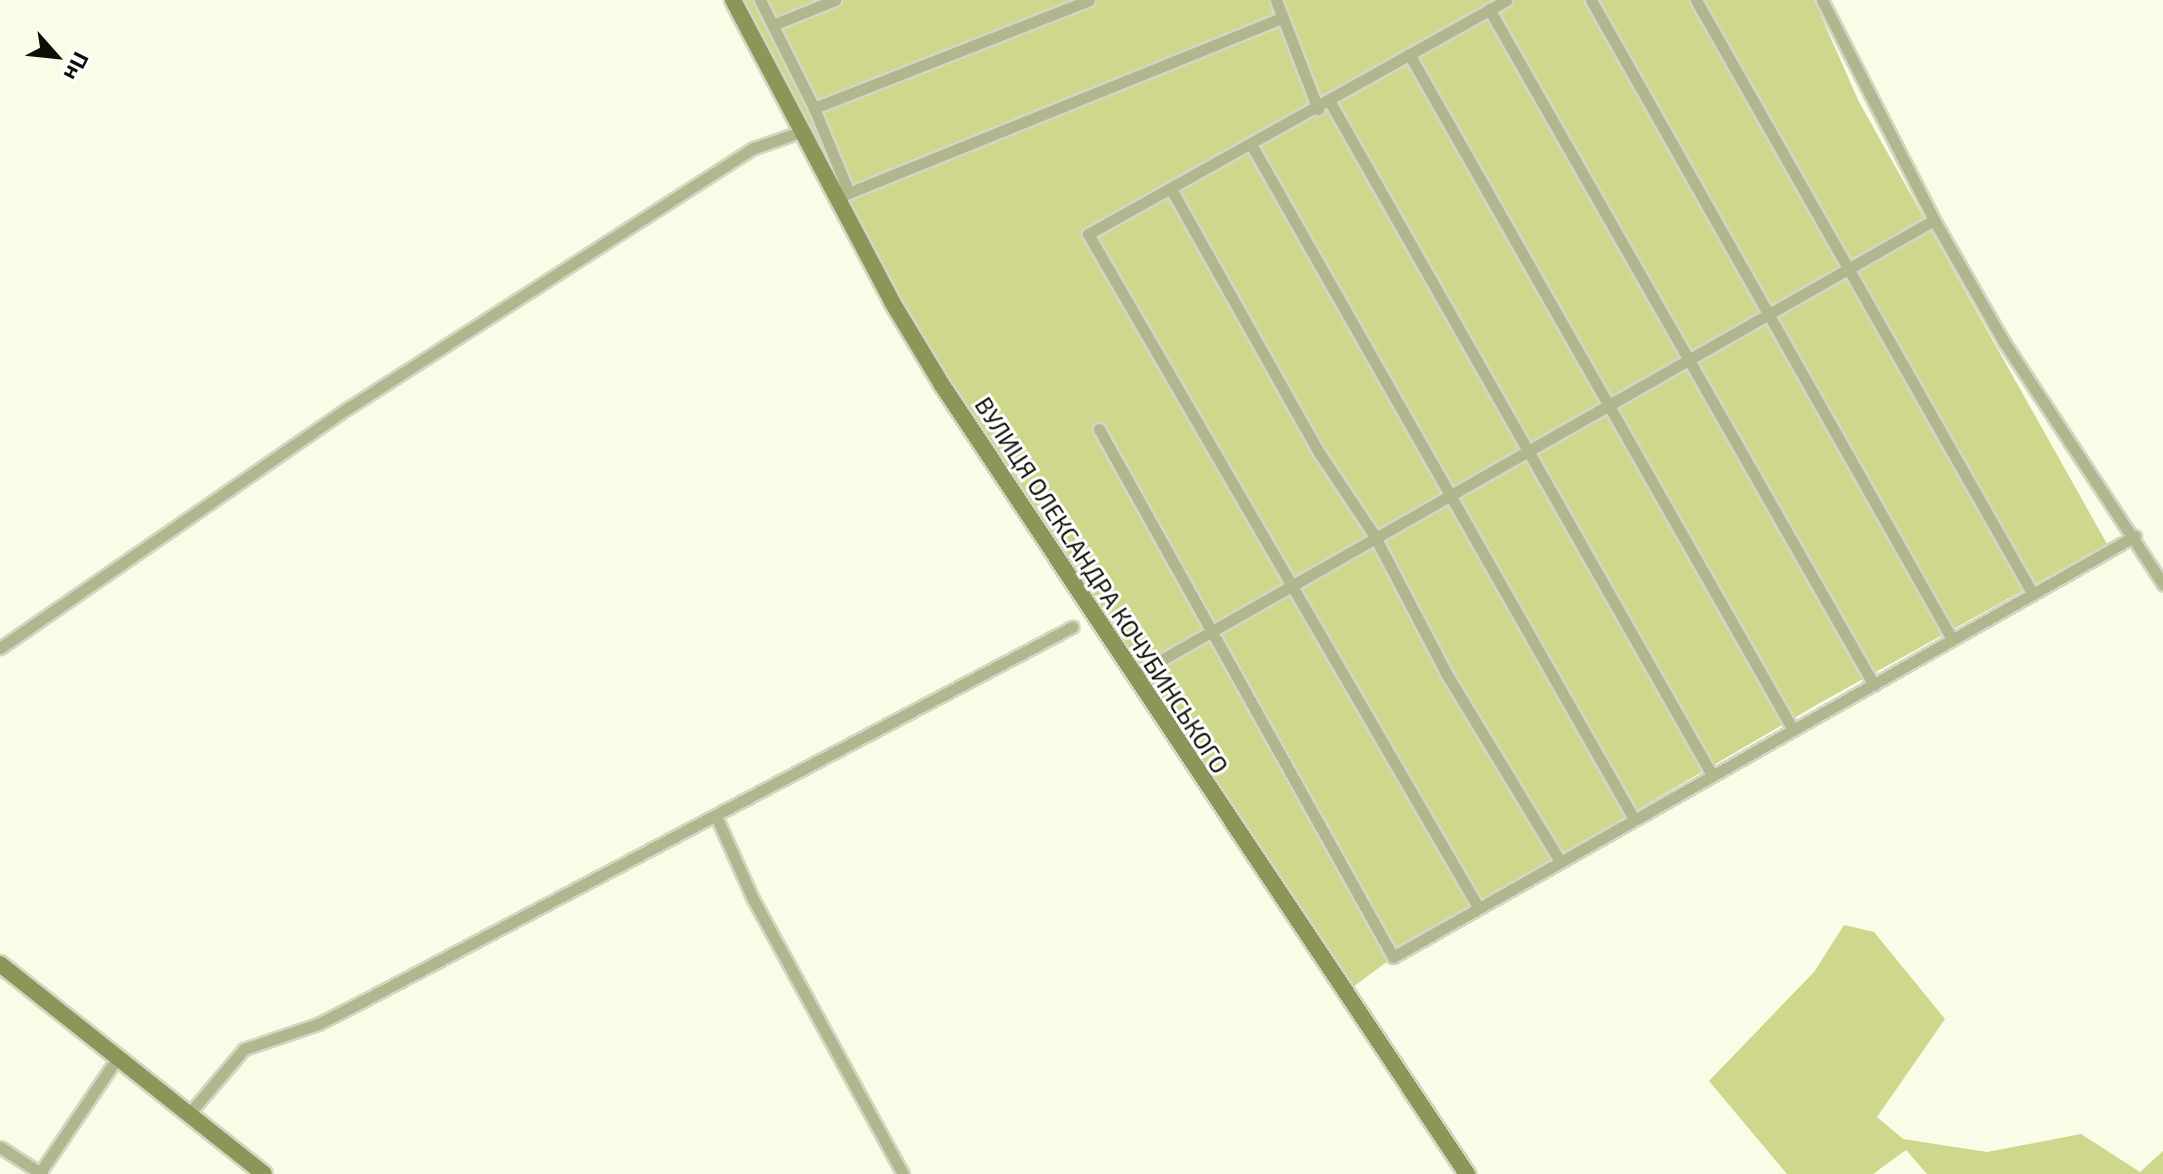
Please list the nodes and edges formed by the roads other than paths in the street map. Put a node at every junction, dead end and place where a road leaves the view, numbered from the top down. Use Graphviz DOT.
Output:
graph roads {
  1 [pos="733,0"];
  2 [pos="760,0"];
  3 [pos="835,0"];
  4 [pos="1089,0"];
  5 [pos="1276,0"];
  6 [pos="1506,0"];
  7 [pos="1591,0"];
  8 [pos="1696,0"];
  9 [pos="1822,0"];
  10 [pos="1489,9"];
  11 [pos="1283,17"];
  12 [pos="773,25"];
  13 [pos="1409,54"];
  14 [pos="1330,102"];
  15 [pos="814,108"];
  16 [pos="1318,109"];
  17 [pos="800,132"];
  18 [pos="1252,146"];
  19 [pos="1171,189"];
  20 [pos="842,196"];
  21 [pos="1934,220"];
  22 [pos="1847,269"];
  23 [pos="1767,313"];
  24 [pos="1687,358"];
  25 [pos="1609,402"];
  26 [pos="1099,429"];
  27 [pos="1530,448"];
  28 [pos="1450,493"];
  29 [pos="1374,535"];
  30 [pos="2135,536"];
  31 [pos="1289,584"];
  32 [pos="2163,584"];
  33 [pos="2031,591"];
  34 [pos="1072,627"];
  35 [pos="1209,631"];
  36 [pos="1952,639"];
  37 [pos="0,648"];
  38 [pos="1135,675"];
  39 [pos="1874,685"];
  40 [pos="1792,728"];
  41 [pos="1712,775"];
  42 [pos="716,816"];
  43 [pos="1634,819"];
  44 [pos="1560,861"];
  45 [pos="1478,907"];
  46 [pos="0,964"];
  47 [pos="118,1057"];
  48 [pos="188,1115"];
  49 [pos="0,1147"];
  50 [pos="40,1174"];
  51 [pos="264,1174"];
  52 [pos="903,1174"];
  53 [pos="1467,1174"];
  1 -- 17 [label="street, ВУЛИЦЯ ОЛЕКСАНДРА КОЧУБИНСЬКОГО"];
  2 -- 12 [label="street"];
  3 -- 12 [label="street"];
  4 -- 15 [label="street"];
  5 -- 11 [label="street"];
  6 -- 10 [label="street"];
  7 -- 23 [label="street"];
  8 -- 22 [label="street"];
  9 -- 21 [label="street"];
  10 -- 13 [label="street"];
  10 -- 24 [label="street"];
  11 -- 16 [label="street"];
  11 -- 20 [label="street"];
  12 -- 15 [label="street"];
  13 -- 14 [label="street"];
  13 -- 25 [label="street"];
  14 -- 16 [label="street"];
  14 -- 27 [label="street"];
  15 -- 20 [label="street"];
  16 -- 18 [label="street"];
  17 -- 20 [label="street, ВУЛИЦЯ ОЛЕКСАНДРА КОЧУБИНСЬКОГО"];
  17 -- 37 [label="street"];
  18 -- 19 [label="street"];
  18 -- 28 [label="street"];
  19 -- 29 [label="street"];
  19 -- 31 [label="street"];
  20 -- 38 [label="street, ВУЛИЦЯ ОЛЕКСАНДРА КОЧУБИНСЬКОГО"];
  21 -- 22 [label="street"];
  21 -- 30 [label="street"];
  22 -- 23 [label="street"];
  22 -- 33 [label="street"];
  23 -- 24 [label="street"];
  23 -- 36 [label="street"];
  24 -- 25 [label="street"];
  24 -- 39 [label="street"];
  25 -- 27 [label="street"];
  25 -- 40 [label="street"];
  26 -- 35 [label="street"];
  27 -- 28 [label="street"];
  27 -- 41 [label="street"];
  28 -- 29 [label="street"];
  28 -- 43 [label="street"];
  29 -- 31 [label="street"];
  29 -- 44 [label="street"];
  30 -- 32 [label="street"];
  30 -- 33 [label="street"];
  31 -- 35 [label="street"];
  31 -- 45 [label="street"];
  33 -- 36 [label="street"];
  34 -- 42 [label="street"];
  35 -- 38 [label="street"];
  35 -- 45 [label="street"];
  36 -- 39 [label="street"];
  38 -- 53 [label="street, ВУЛИЦЯ ОЛЕКСАНДРА КОЧУБИНСЬКОГО"];
  39 -- 40 [label="street"];
  40 -- 41 [label="street"];
  41 -- 43 [label="street"];
  42 -- 48 [label="street"];
  42 -- 52 [label="street"];
  43 -- 44 [label="street"];
  44 -- 45 [label="street"];
  46 -- 47 [label="street"];
  47 -- 48 [label="street"];
  47 -- 50 [label="street"];
  48 -- 51 [label="street"];
  49 -- 50 [label="street"];
}
